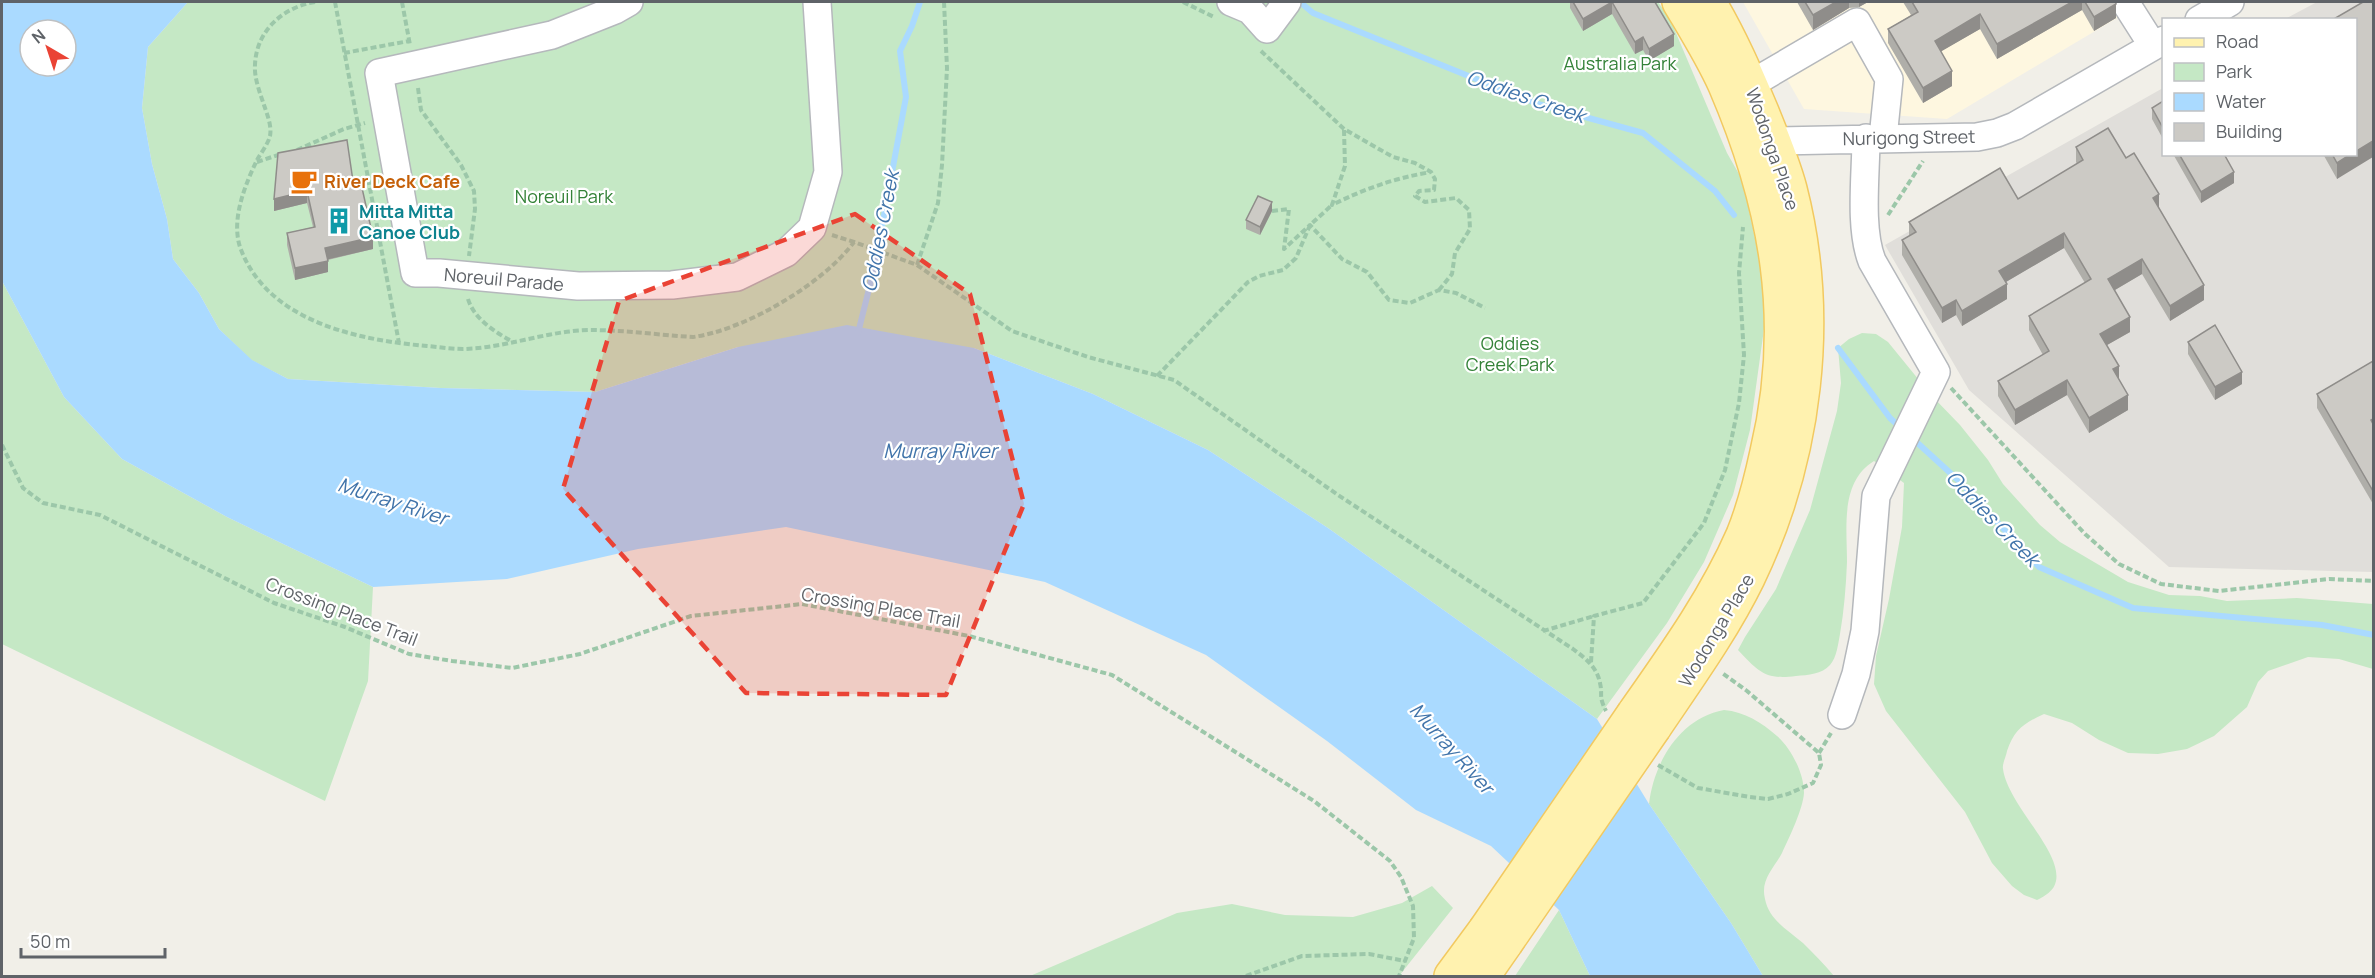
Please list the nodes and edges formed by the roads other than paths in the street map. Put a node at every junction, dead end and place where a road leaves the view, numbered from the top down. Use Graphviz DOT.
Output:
graph roads {
  1 [pos="629,2"];
  2 [pos="817,2"];
  3 [pos="1287,2"];
  4 [pos="1678,2"];
  5 [pos="1709,2"];
  6 [pos="2125,2"];
  7 [pos="2230,2"];
  8 [pos="1225,11"];
  9 [pos="2202,18"];
  10 [pos="2158,43"];
  11 [pos="1751,84"];
  12 [pos="1875,138"];
  13 [pos="1774,141"];
  14 [pos="1842,715"];
  15 [pos="1632,719"];
  16 [pos="1495,937"];
  17 [pos="1451,976"];
  18 [pos="1483,976"];
  1 -- 2 [label="street, Noreuil Parade"];
  3 -- 8 [label="street"];
  4 -- 15 [label="main road, Wodonga Place"];
  5 -- 11 [label="main road, Wodonga Place"];
  6 -- 10 [label="street"];
  7 -- 9 [label="street"];
  10 -- 12 [label="street, Nurigong Street"];
  11 -- 12 [label="street"];
  11 -- 13 [label="main road, Wodonga Place"];
  12 -- 13 [label="street, Nurigong Street"];
  12 -- 14 [label="street"];
  13 -- 15 [label="main road, Wodonga Place"];
  15 -- 16 [label="main road, Wodonga Place, bridge"];
  16 -- 17 [label="main road"];
  16 -- 18 [label="main road"];
}
